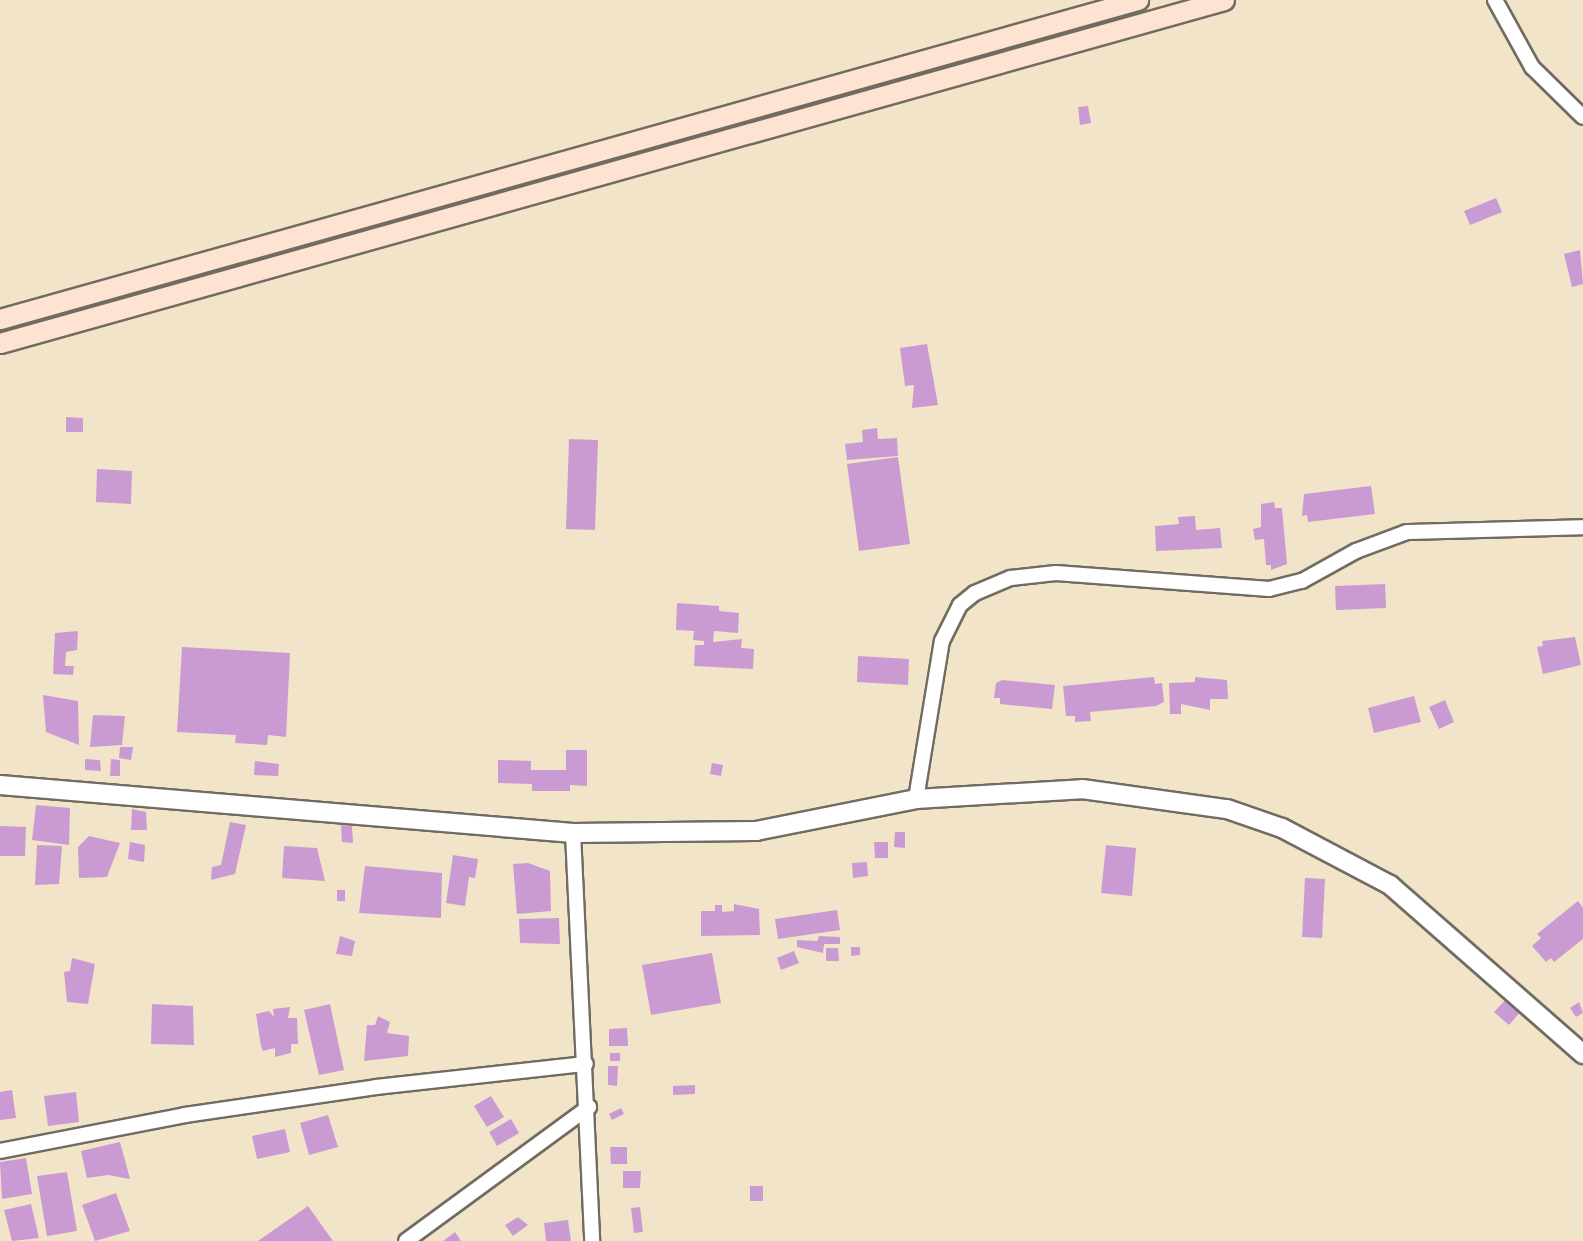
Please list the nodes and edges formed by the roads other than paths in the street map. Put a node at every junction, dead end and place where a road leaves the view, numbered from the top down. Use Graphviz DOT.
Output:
graph roads {
  1 [pos="1138,0"];
  2 [pos="1224,0"];
  3 [pos="1495,0"];
  4 [pos="1583,117"];
  5 [pos="0,319"];
  6 [pos="0,343"];
  7 [pos="1583,527"];
  8 [pos="0,785"];
  9 [pos="916,799"];
  10 [pos="573,833"];
  11 [pos="1583,1054"];
  12 [pos="586,1064"];
  13 [pos="589,1107"];
  14 [pos="0,1151"];
  15 [pos="406,1241"];
  16 [pos="592,1241"];
  1 -- 5 [label="main road"];
  2 -- 6 [label="main road"];
  3 -- 4 [label="street"];
  7 -- 9 [label="street"];
  8 -- 10 [label="street"];
  9 -- 10 [label="street"];
  9 -- 11 [label="street"];
  10 -- 12 [label="street"];
  12 -- 13 [label="street"];
  12 -- 14 [label="street"];
  13 -- 15 [label="street"];
  13 -- 16 [label="street"];
}
